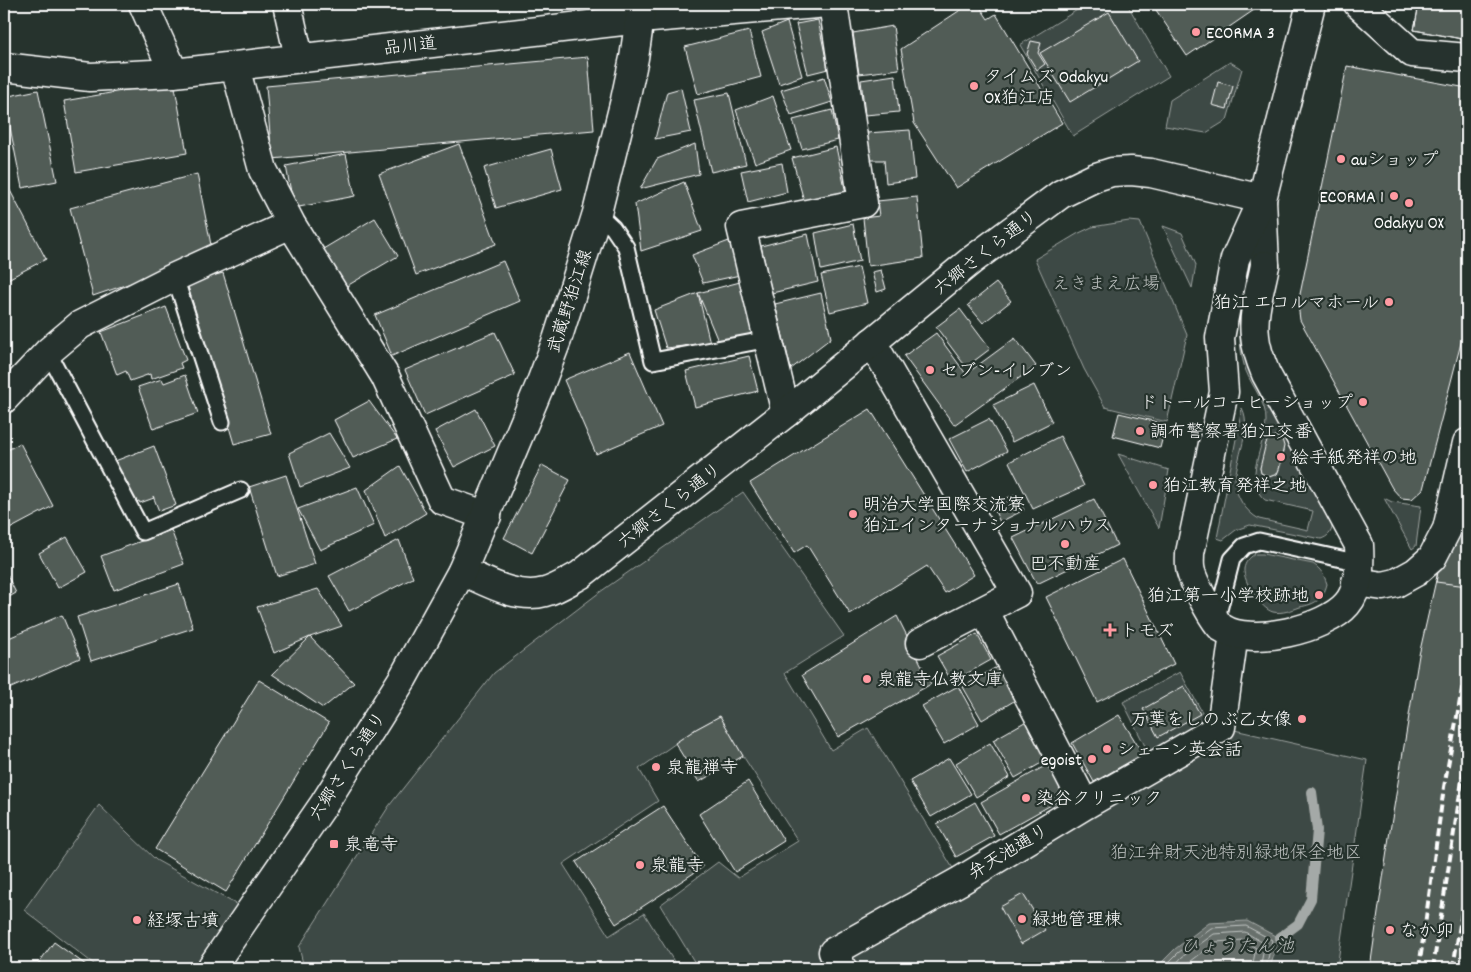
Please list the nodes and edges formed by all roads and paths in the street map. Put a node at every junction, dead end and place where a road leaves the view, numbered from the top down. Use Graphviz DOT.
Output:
graph roads {
  1 [pos="143,4"];
  2 [pos="287,4"];
  3 [pos="817,4"];
  4 [pos="833,4"];
  5 [pos="1310,4"];
  6 [pos="1358,4"];
  7 [pos="641,11"];
  8 [pos="299,57"];
  9 [pos="1467,58"];
  10 [pos="4,67"];
  11 [pos="235,67"];
  12 [pos="174,73"];
  13 [pos="1262,199"];
  14 [pos="597,213"];
  15 [pos="291,224"];
  16 [pos="175,277"];
  17 [pos="769,339"];
  18 [pos="872,342"];
  19 [pos="48,352"];
  20 [pos="4,399"];
  21 [pos="786,413"];
  22 [pos="222,422"];
  23 [pos="1467,443"];
  24 [pos="241,490"];
  25 [pos="487,516"];
  26 [pos="462,571"];
  27 [pos="1358,573"];
  28 [pos="984,610"];
  29 [pos="1225,628"];
  30 [pos="920,642"];
  31 [pos="1085,805"];
  32 [pos="211,968"];
  33 [pos="842,968"];
  1 -- 12 [label="street"];
  2 -- 8 [label="street"];
  3 -- 7 [label="street, 品川道"];
  4 -- 17 [label="street"];
  5 -- 13 [label="street"];
  6 -- 9 [label="street"];
  7 -- 8 [label="street, 品川道"];
  7 -- 14 [label="street, 武蔵野狛江線"];
  8 -- 11 [label="street, 品川道"];
  10 -- 12 [label="street, 品川道"];
  11 -- 12 [label="street, 品川道"];
  11 -- 15 [label="street"];
  13 -- 18 [label="street, 六郷さくら通り"];
  13 -- 27 [label="street"];
  13 -- 29 [label="street"];
  14 -- 17 [label="lane"];
  14 -- 25 [label="street, 武蔵野狛江線"];
  15 -- 16 [label="street"];
  15 -- 25 [label="street"];
  16 -- 19 [label="street"];
  16 -- 22 [label="lane"];
  17 -- 21 [label="street"];
  18 -- 21 [label="street, 六郷さくら通り"];
  18 -- 28 [label="street"];
  19 -- 20 [label="street"];
  19 -- 24 [label="lane"];
  21 -- 26 [label="street, 六郷さくら通り"];
  23 -- 27 [label="street"];
  25 -- 26 [label="street, 武蔵野狛江線"];
  26 -- 32 [label="street, 六郷さくら通り"];
  27 -- 29 [label="street"];
  27 -- 29 [label="lane"];
  28 -- 30 [label="street"];
  28 -- 31 [label="street"];
  29 -- 31 [label="street, 弁天池通り"];
  31 -- 33 [label="street, 弁天池通り"];
}
